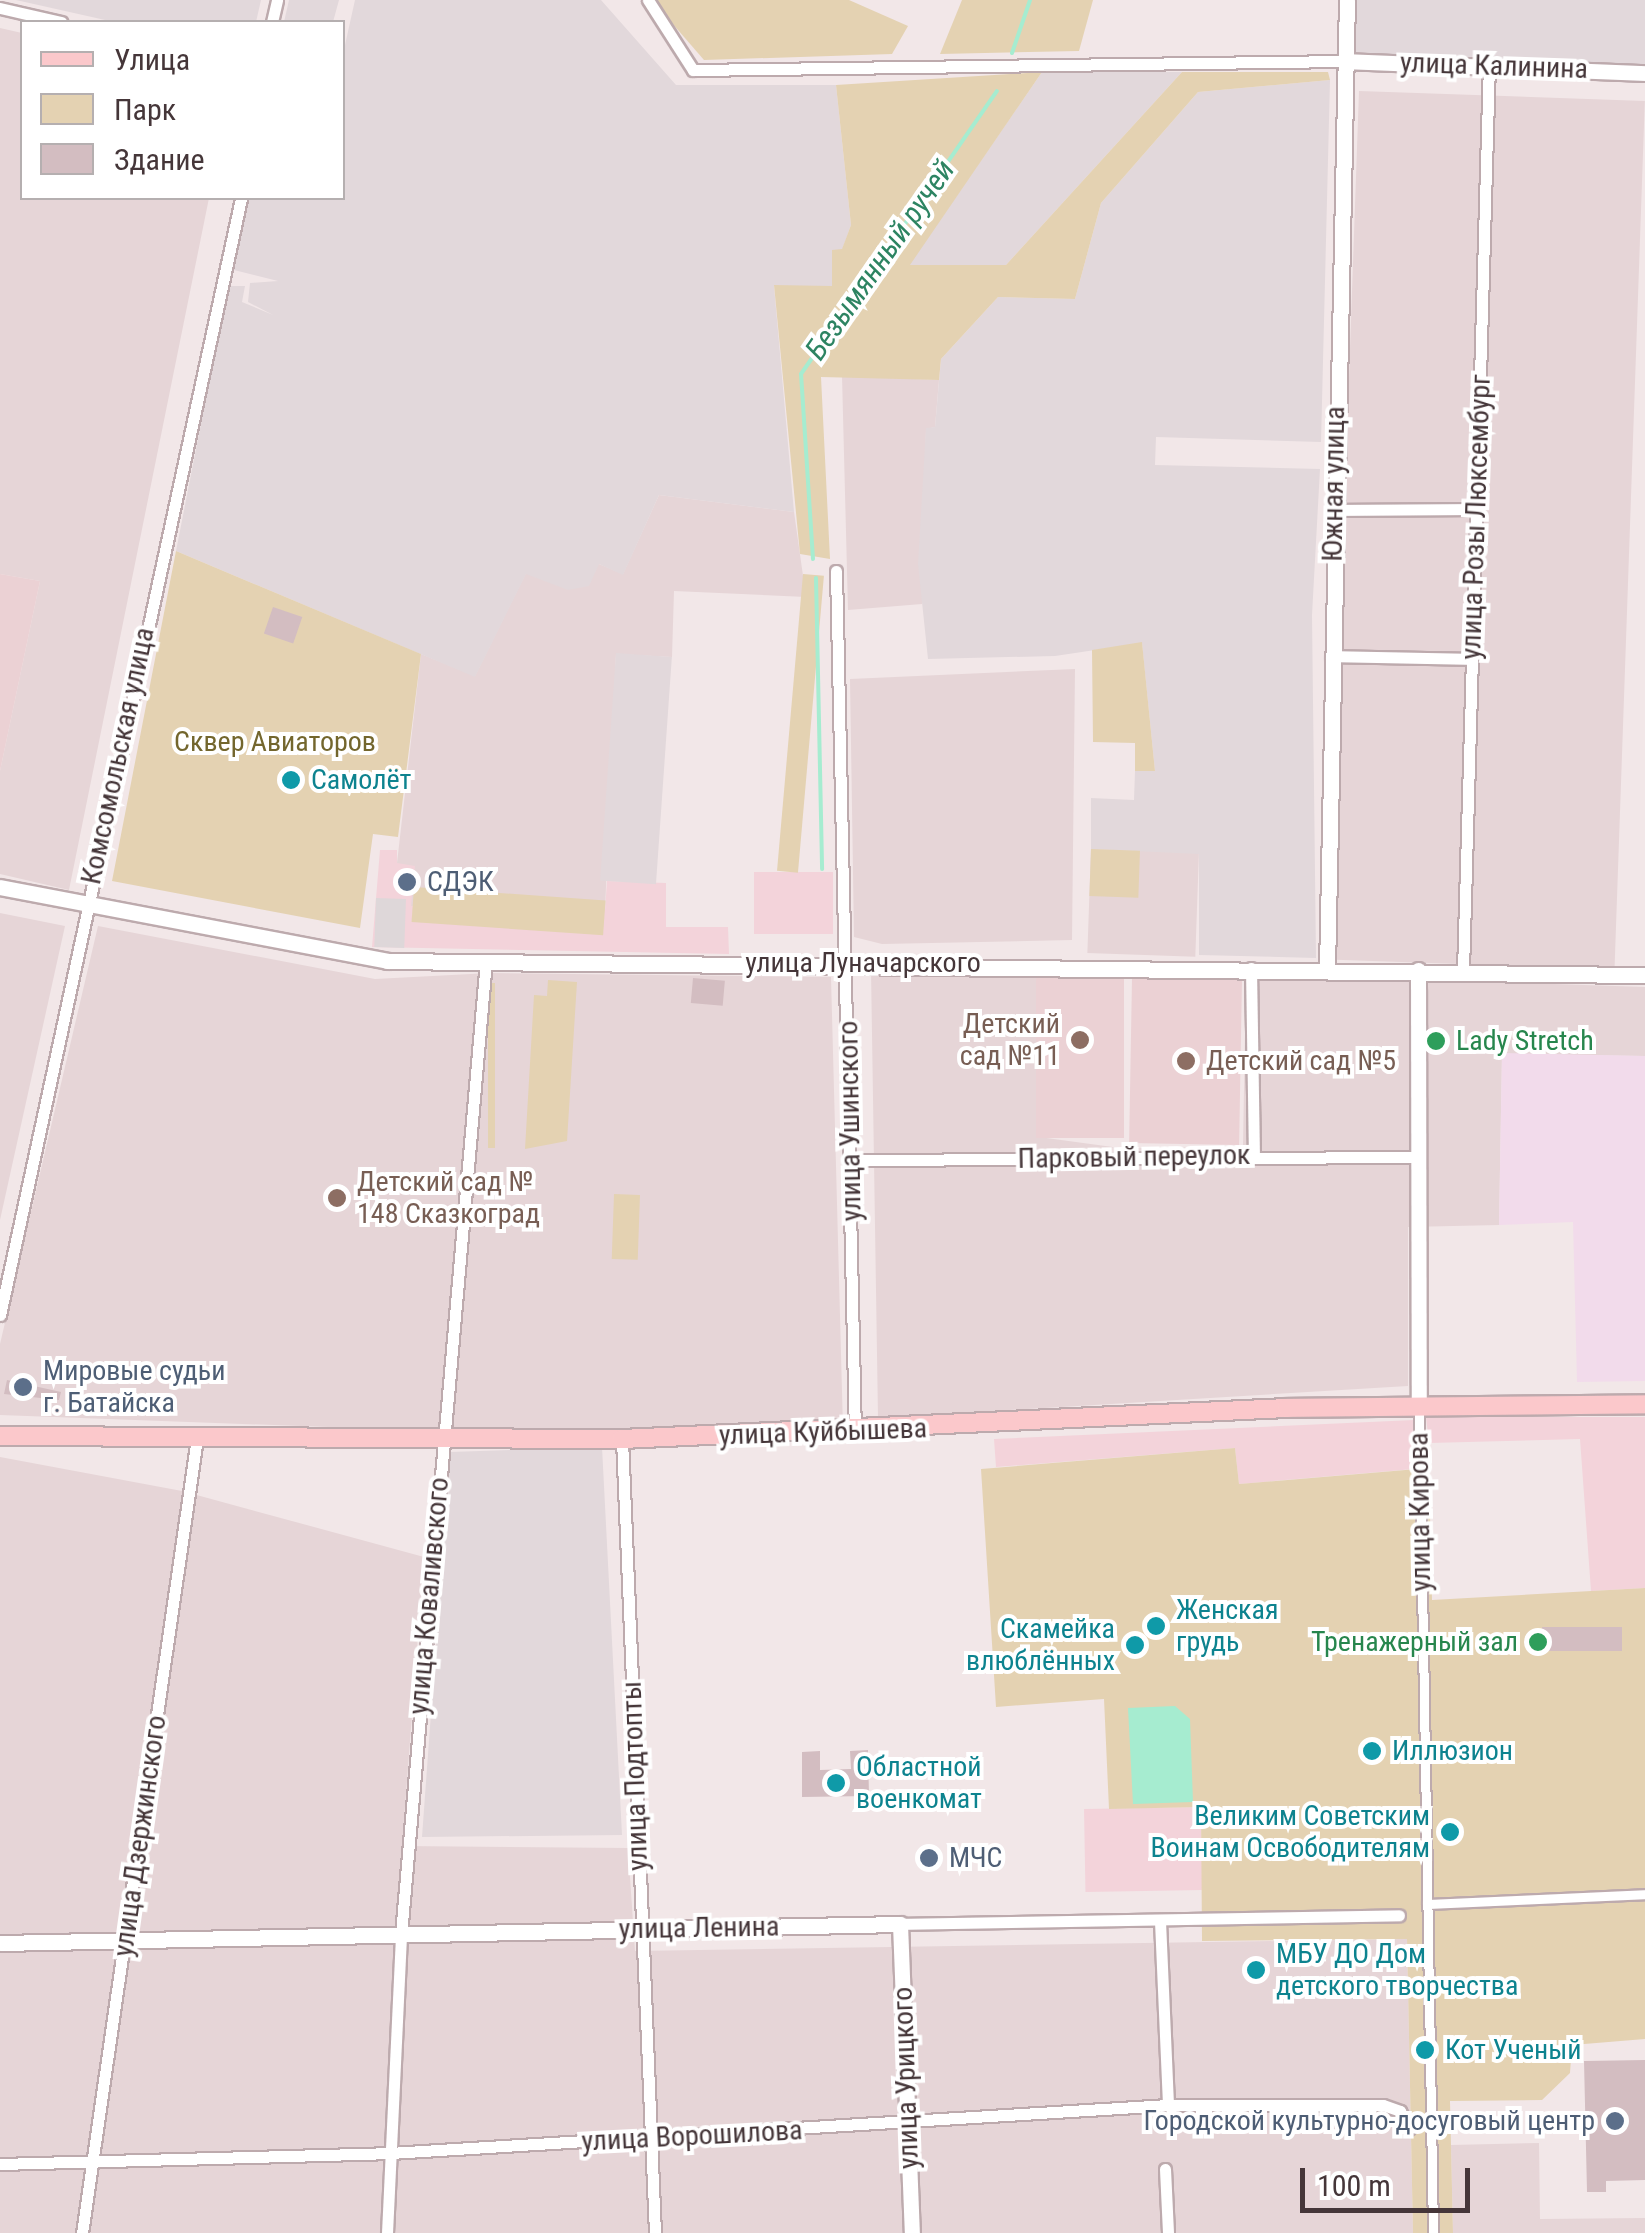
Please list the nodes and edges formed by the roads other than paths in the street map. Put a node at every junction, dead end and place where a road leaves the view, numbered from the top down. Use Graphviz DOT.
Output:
graph roads {
  1 [pos="648,0"];
  2 [pos="1347,0"];
  3 [pos="0,8"];
  4 [pos="52,20"];
  5 [pos="1344,61"];
  6 [pos="1489,64"];
  7 [pos="1645,73"];
  8 [pos="241,200"];
  9 [pos="1476,509"];
  10 [pos="1333,510"];
  11 [pos="836,571"];
  12 [pos="1330,656"];
  13 [pos="1472,659"];
  14 [pos="0,888"];
  15 [pos="86,904"];
  16 [pos="486,960"];
  17 [pos="847,961"];
  18 [pos="1251,968"];
  19 [pos="1327,969"];
  20 [pos="1418,970"];
  21 [pos="1463,970"];
  22 [pos="1645,975"];
  23 [pos="1254,1156"];
  24 [pos="1418,1157"];
  25 [pos="850,1160"];
  26 [pos="0,1315"];
  27 [pos="1419,1404"];
  28 [pos="1645,1404"];
  29 [pos="855,1432"];
  30 [pos="0,1436"];
  31 [pos="196,1438"];
  32 [pos="444,1439"];
  33 [pos="622,1439"];
  34 [pos="1645,1894"];
  35 [pos="1427,1904"];
  36 [pos="1398,1915"];
  37 [pos="1160,1920"];
  38 [pos="900,1924"];
  39 [pos="642,1930"];
  40 [pos="401,1934"];
  41 [pos="124,1942"];
  42 [pos="0,1943"];
  43 [pos="1168,2106"];
  44 [pos="909,2123"];
  45 [pos="1409,2129"];
  46 [pos="650,2139"];
  47 [pos="390,2154"];
  48 [pos="92,2162"];
  49 [pos="0,2164"];
  50 [pos="1165,2168"];
  51 [pos="82,2233"];
  52 [pos="387,2233"];
  53 [pos="655,2233"];
  54 [pos="912,2233"];
  55 [pos="1168,2233"];
  56 [pos="1433,2233"];
  1 -- 5 [label="street"];
  2 -- 5 [label="street, Южная улица"];
  3 -- 4 [label="street"];
  5 -- 6 [label="street, улица Калинина"];
  5 -- 10 [label="street, Южная улица"];
  6 -- 7 [label="street, улица Калинина"];
  6 -- 9 [label="street, улица Розы Люксембург"];
  8 -- 15 [label="street, Комсомольская улица"];
  9 -- 10 [label="street"];
  9 -- 13 [label="street, улица Розы Люксембург"];
  10 -- 12 [label="street, Южная улица"];
  11 -- 17 [label="street, улица Ушинского"];
  12 -- 13 [label="street"];
  12 -- 19 [label="street, Южная улица"];
  13 -- 21 [label="street, улица Розы Люксембург"];
  14 -- 15 [label="street, улица Луначарского"];
  15 -- 16 [label="street, улица Луначарского"];
  15 -- 26 [label="street, Комсомольская улица"];
  16 -- 17 [label="street, улица Луначарского"];
  16 -- 32 [label="street, улица Коваливского"];
  17 -- 18 [label="street, улица Луначарского"];
  17 -- 25 [label="street, улица Ушинского"];
  18 -- 19 [label="street, улица Луначарского"];
  18 -- 23 [label="street"];
  19 -- 20 [label="street, улица Луначарского"];
  20 -- 21 [label="street, улица Луначарского"];
  20 -- 24 [label="street, улица Кирова"];
  21 -- 22 [label="street, улица Луначарского"];
  23 -- 24 [label="street, Парковый переулок"];
  23 -- 25 [label="street, Парковый переулок"];
  24 -- 27 [label="street, улица Кирова"];
  25 -- 29 [label="street, улица Ушинского"];
  27 -- 28 [label="main road, улица Куйбышева"];
  27 -- 29 [label="main road, улица Куйбышева"];
  27 -- 35 [label="street, улица Кирова"];
  29 -- 33 [label="main road, улица Куйбышева"];
  30 -- 31 [label="main road, улица Куйбышева"];
  31 -- 32 [label="main road, улица Куйбышева"];
  31 -- 41 [label="street, улица Дзержинского"];
  32 -- 33 [label="main road, улица Куйбышева"];
  32 -- 40 [label="street, улица Коваливского"];
  33 -- 39 [label="street, улица Подтопты"];
  34 -- 35 [label="street"];
  35 -- 56 [label="street, улица Кирова"];
  36 -- 37 [label="street, улица Ленина"];
  37 -- 38 [label="street, улица Ленина"];
  37 -- 43 [label="street"];
  38 -- 39 [label="street, улица Ленина"];
  38 -- 44 [label="street, улица Урицкого"];
  39 -- 40 [label="street, улица Ленина"];
  39 -- 46 [label="street, улица Подтопты"];
  40 -- 41 [label="street, улица Ленина"];
  40 -- 47 [label="street, улица Коваливского"];
  41 -- 42 [label="street, улица Ленина"];
  41 -- 48 [label="street, улица Дзержинского"];
  43 -- 44 [label="street, улица Ворошилова"];
  43 -- 45 [label="street, улица Ворошилова"];
  44 -- 46 [label="street, улица Ворошилова"];
  44 -- 54 [label="street, улица Урицкого"];
  46 -- 47 [label="street, улица Ворошилова"];
  46 -- 53 [label="street, улица Подтопты"];
  47 -- 48 [label="street, улица Ворошилова"];
  47 -- 52 [label="street, улица Коваливского"];
  48 -- 49 [label="street, улица Ворошилова"];
  48 -- 51 [label="street, улица Дзержинского"];
  50 -- 55 [label="street"];
}
